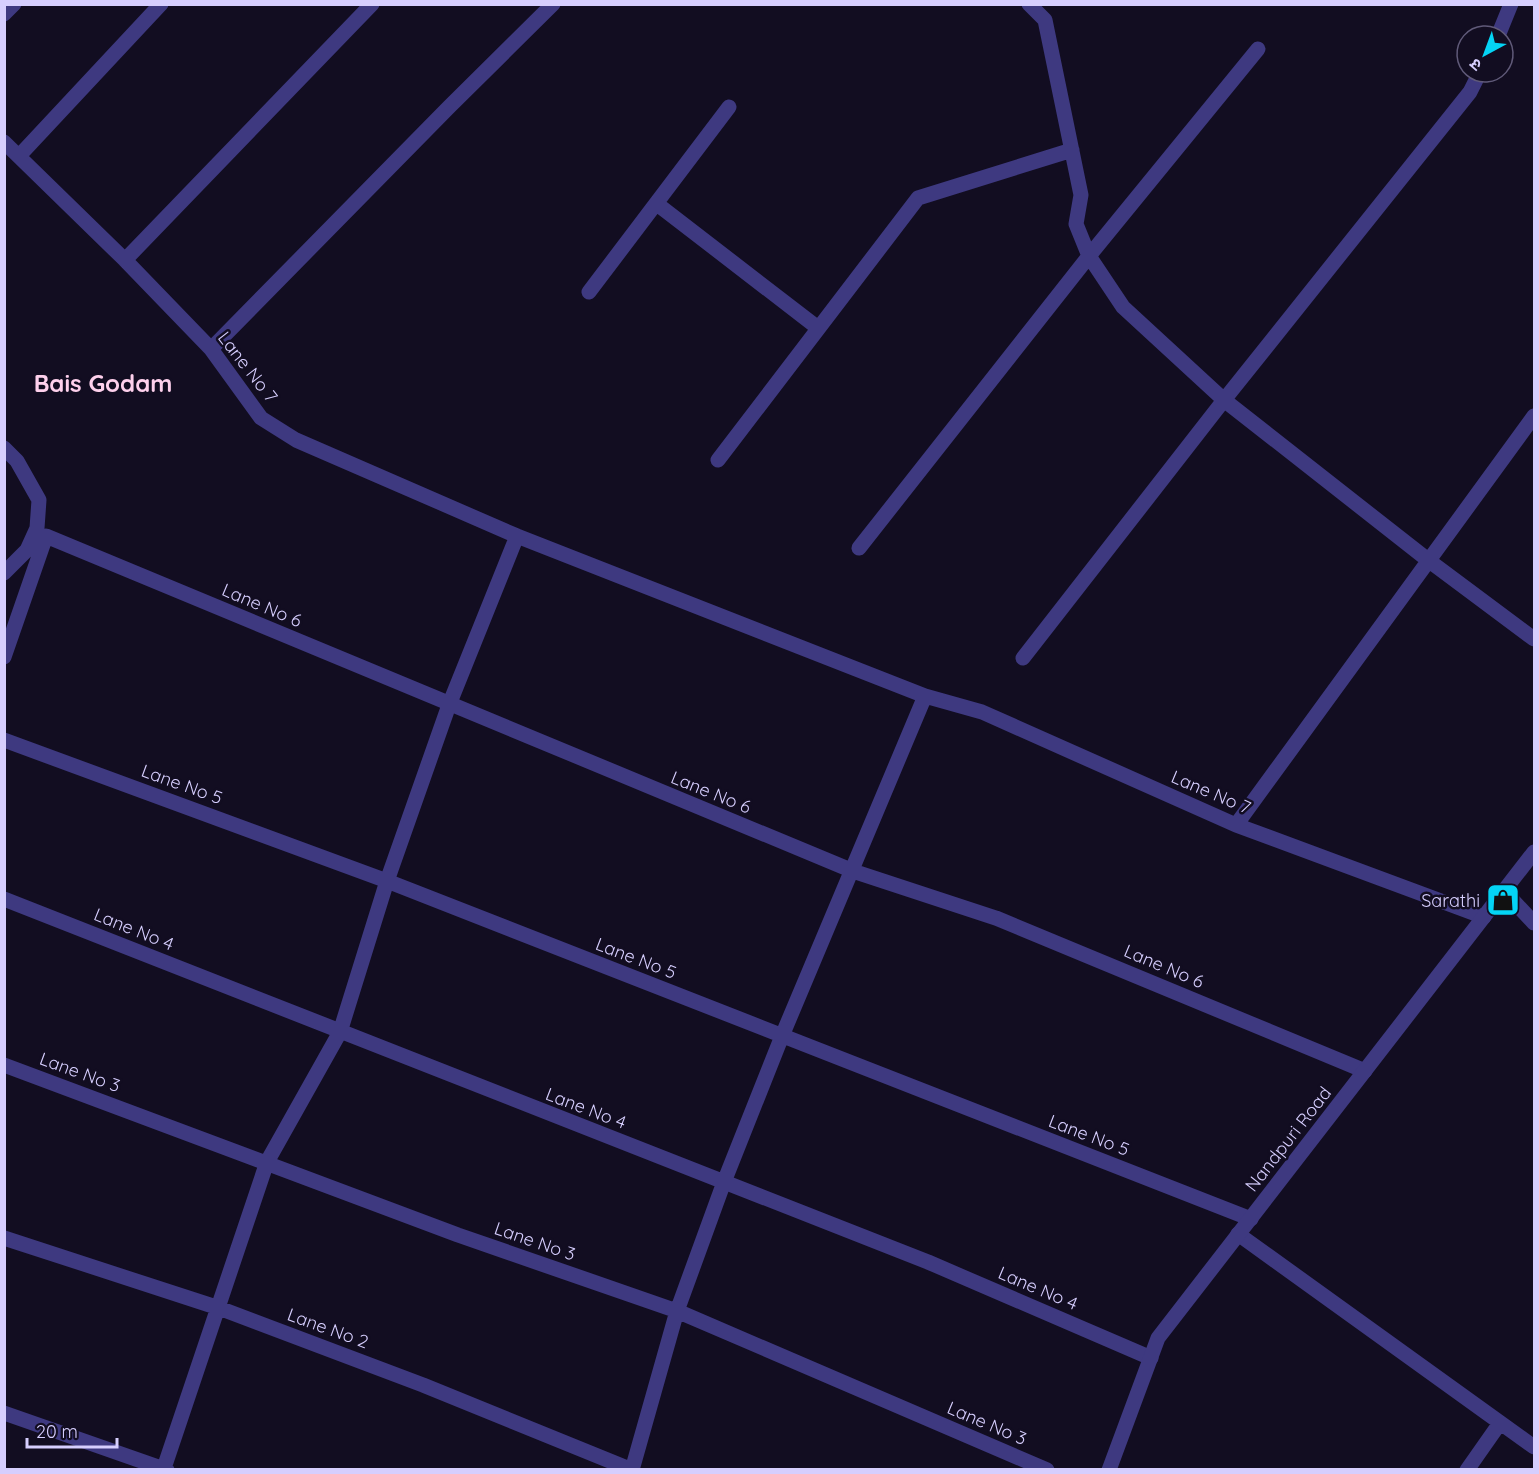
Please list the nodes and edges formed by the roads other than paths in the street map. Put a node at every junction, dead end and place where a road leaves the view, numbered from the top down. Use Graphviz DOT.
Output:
graph roads {
  1 [pos="14,4"];
  2 [pos="160,4"];
  3 [pos="372,4"];
  4 [pos="553,4"];
  5 [pos="1029,4"];
  6 [pos="1511,4"];
  7 [pos="4,14"];
  8 [pos="1503,24"];
  9 [pos="1258,49"];
  10 [pos="1474,84"];
  11 [pos="729,107"];
  12 [pos="4,142"];
  13 [pos="1072,150"];
  14 [pos="19,156"];
  15 [pos="657,204"];
  16 [pos="1089,256"];
  17 [pos="125,260"];
  18 [pos="589,292"];
  19 [pos="818,328"];
  20 [pos="211,349"];
  21 [pos="1224,400"];
  22 [pos="1534,416"];
  23 [pos="4,448"];
  24 [pos="718,460"];
  25 [pos="517,536"];
  26 [pos="859,548"];
  27 [pos="1428,560"];
  28 [pos="4,573"];
  29 [pos="1534,639"];
  30 [pos="4,657"];
  31 [pos="1023,658"];
  32 [pos="924,696"];
  33 [pos="449,705"];
  34 [pos="4,740"];
  35 [pos="1236,825"];
  36 [pos="1534,852"];
  37 [pos="853,871"];
  38 [pos="387,881"];
  39 [pos="1504,891"];
  40 [pos="4,899"];
  41 [pos="1485,917"];
  42 [pos="1534,923"];
  43 [pos="340,1032"];
  44 [pos="782,1036"];
  45 [pos="4,1065"];
  46 [pos="1365,1071"];
  47 [pos="267,1162"];
  48 [pos="724,1182"];
  49 [pos="1251,1219"];
  50 [pos="1238,1234"];
  51 [pos="4,1238"];
  52 [pos="219,1308"];
  53 [pos="677,1311"];
  54 [pos="1151,1358"];
  55 [pos="4,1413"];
  56 [pos="1500,1423"];
  57 [pos="1534,1447"];
  58 [pos="166,1469"];
  59 [pos="632,1469"];
  60 [pos="1047,1470"];
  61 [pos="1109,1470"];
  62 [pos="1467,1470"];
  1 -- 7 [label="street"];
  2 -- 14 [label="street"];
  3 -- 17 [label="street"];
  4 -- 20 [label="street"];
  5 -- 13 [label="street"];
  6 -- 8 [label="street"];
  9 -- 16 [label="street"];
  10 -- 21 [label="street"];
  11 -- 15 [label="street"];
  12 -- 14 [label="street, Lane No 7"];
  13 -- 16 [label="street"];
  13 -- 19 [label="street"];
  14 -- 17 [label="street, Lane No 7"];
  15 -- 18 [label="street"];
  15 -- 19 [label="street"];
  16 -- 21 [label="street"];
  16 -- 26 [label="street"];
  17 -- 20 [label="street, Lane No 7"];
  19 -- 24 [label="street"];
  20 -- 25 [label="street, Lane No 7"];
  21 -- 27 [label="street"];
  21 -- 31 [label="street"];
  22 -- 27 [label="street"];
  23 -- 28 [label="street"];
  25 -- 32 [label="street, Lane No 7"];
  25 -- 33 [label="street"];
  27 -- 29 [label="street"];
  27 -- 35 [label="street"];
  30 -- 33 [label="street, Lane No 6"];
  32 -- 35 [label="street, Lane No 7"];
  32 -- 37 [label="street"];
  33 -- 37 [label="street, Lane No 6"];
  33 -- 38 [label="street"];
  34 -- 38 [label="street, Lane No 5"];
  35 -- 41 [label="street, Lane No 7"];
  36 -- 39 [label="street, Nandpuri Road"];
  37 -- 44 [label="street"];
  37 -- 46 [label="street, Lane No 6"];
  38 -- 43 [label="street"];
  38 -- 44 [label="street, Lane No 5"];
  39 -- 41 [label="street, Nandpuri Road"];
  39 -- 42 [label="street"];
  40 -- 43 [label="street, Lane No 4"];
  41 -- 46 [label="street, Nandpuri Road"];
  43 -- 47 [label="street"];
  43 -- 48 [label="street, Lane No 4"];
  44 -- 48 [label="street"];
  44 -- 49 [label="street, Lane No 5"];
  45 -- 47 [label="street, Lane No 3"];
  46 -- 49 [label="street, Nandpuri Road"];
  47 -- 52 [label="street"];
  47 -- 53 [label="street, Lane No 3"];
  48 -- 53 [label="street"];
  48 -- 54 [label="street, Lane No 4"];
  49 -- 50 [label="street, Nandpuri Road"];
  50 -- 54 [label="street, Nandpuri Road"];
  50 -- 56 [label="street"];
  51 -- 52 [label="street, Lane No 2"];
  52 -- 58 [label="street"];
  52 -- 59 [label="street, Lane No 2"];
  53 -- 59 [label="street"];
  53 -- 60 [label="street, Lane No 3"];
  54 -- 61 [label="street, Nandpuri Road"];
  55 -- 58 [label="street"];
  56 -- 57 [label="street"];
  56 -- 62 [label="street"];
}
